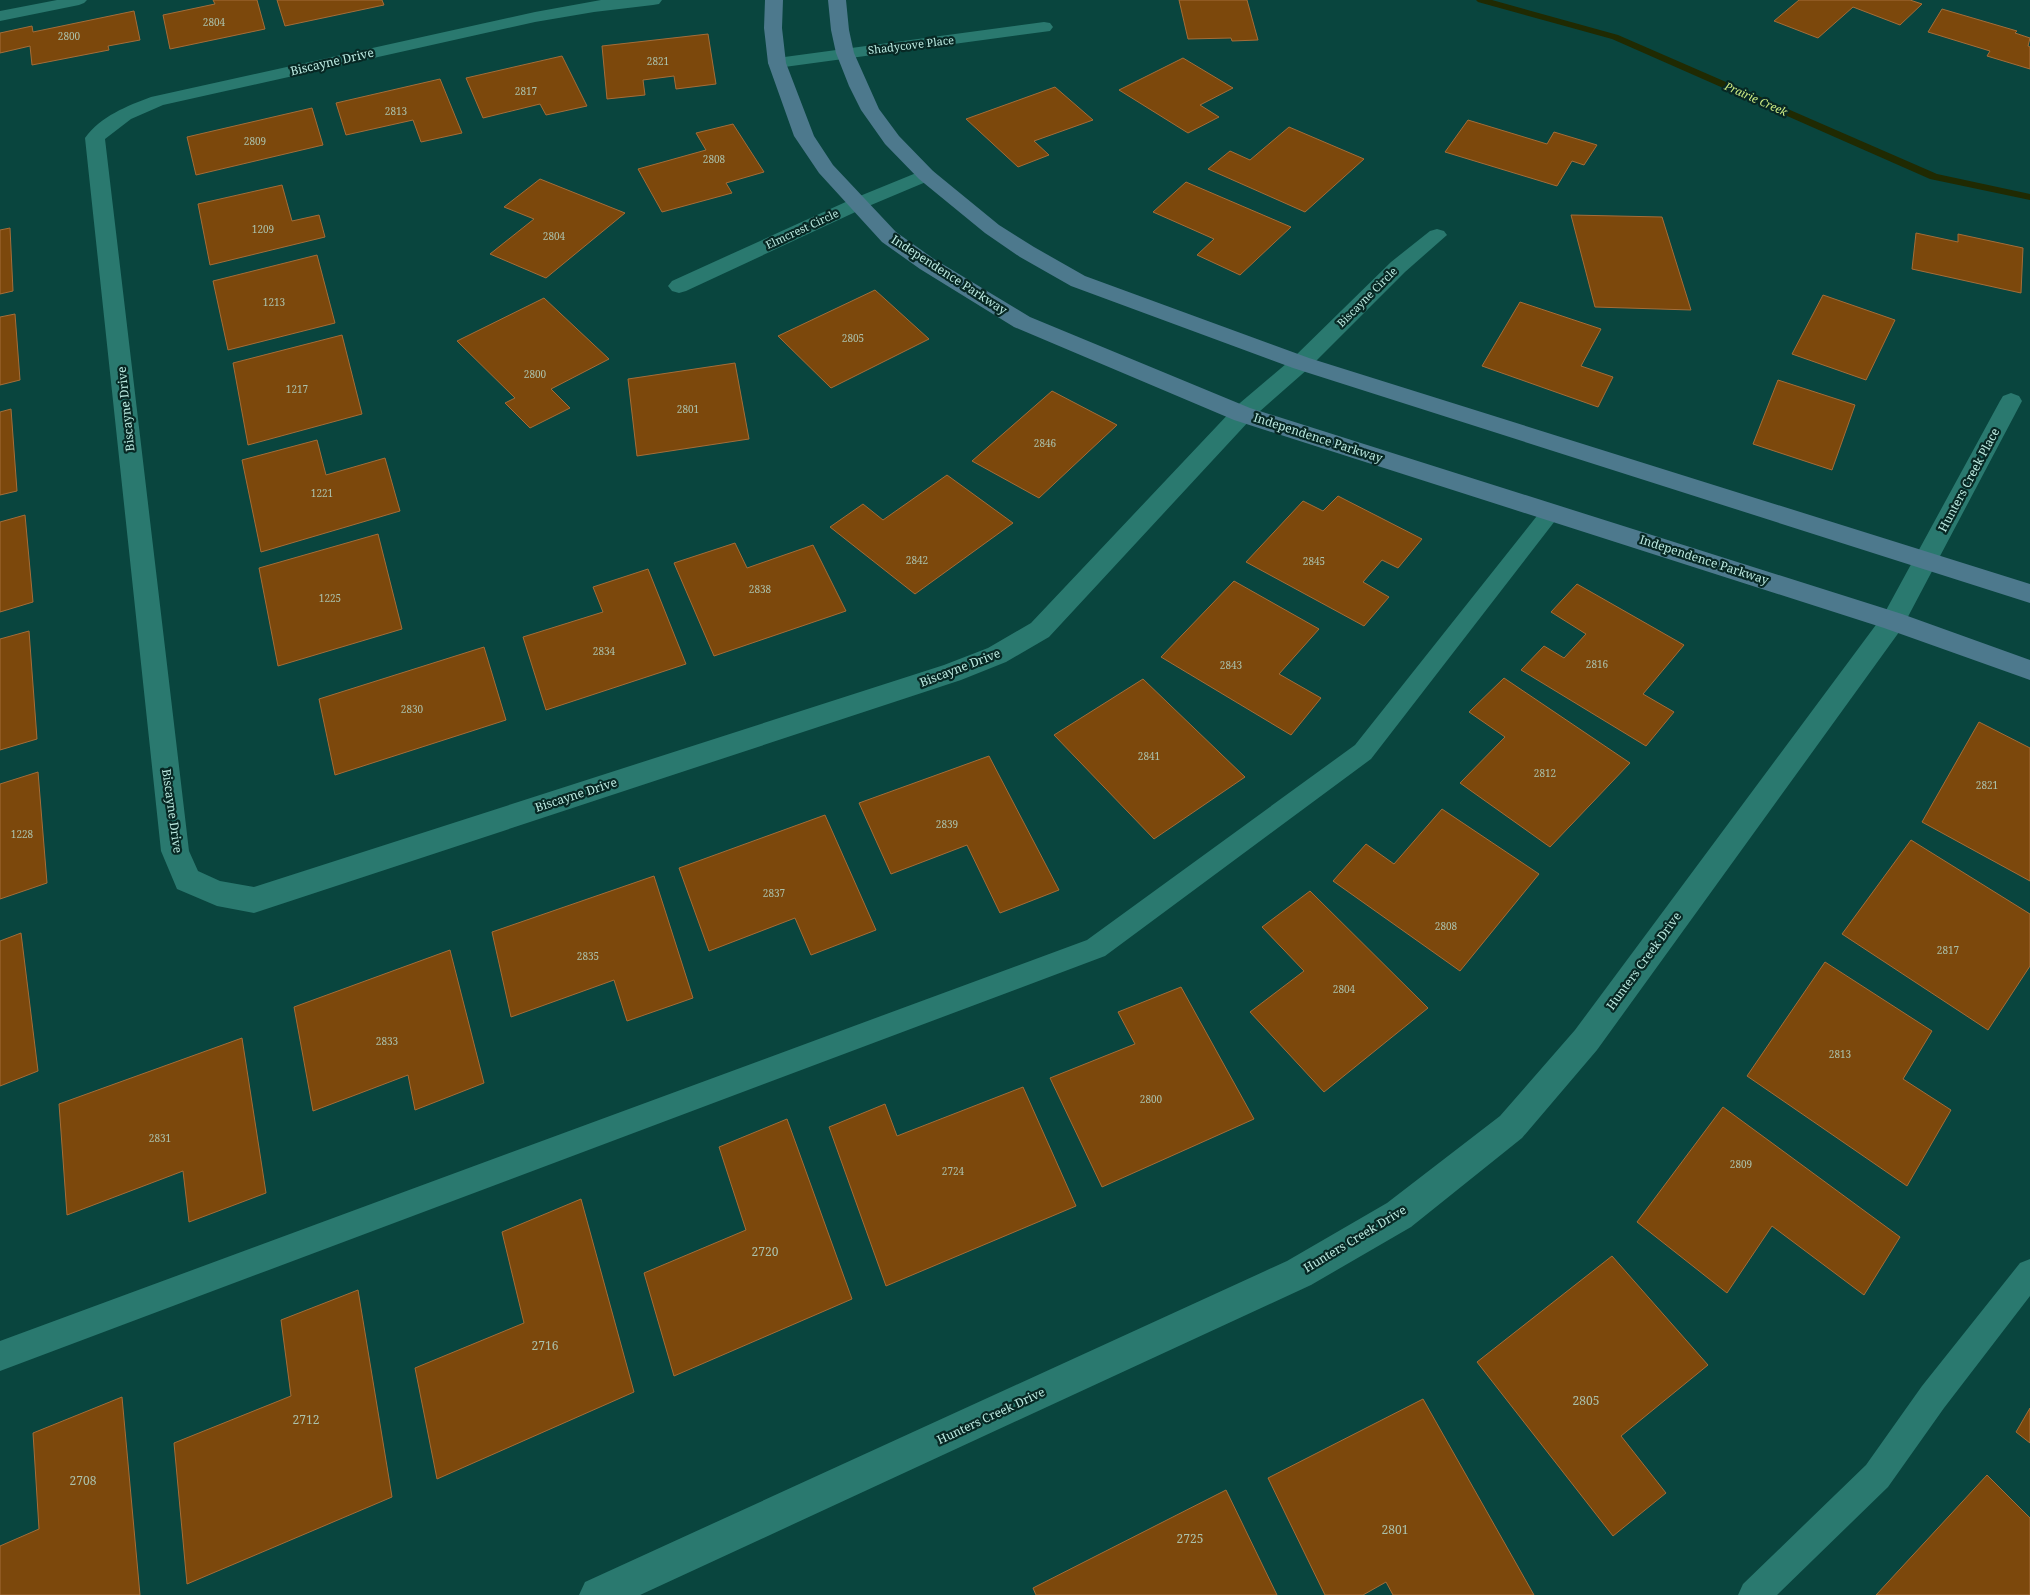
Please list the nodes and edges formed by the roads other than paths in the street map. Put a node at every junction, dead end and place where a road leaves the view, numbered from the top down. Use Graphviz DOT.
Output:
graph roads {
  1 [pos="78,0"];
  2 [pos="653,0"];
  3 [pos="774,0"];
  4 [pos="837,0"];
  5 [pos="0,16"];
  6 [pos="1044,28"];
  7 [pos="845,53"];
  8 [pos="777,63"];
  9 [pos="926,175"];
  10 [pos="857,204"];
  11 [pos="1437,235"];
  12 [pos="679,286"];
  13 [pos="1301,363"];
  14 [pos="2012,401"];
  15 [pos="1242,414"];
  16 [pos="1551,512"];
  17 [pos="1928,560"];
  18 [pos="2030,594"];
  19 [pos="1894,621"];
  20 [pos="2030,670"];
  21 [pos="2030,1273"];
  22 [pos="0,1356"];
  23 [pos="598,1595"];
  24 [pos="1754,1595"];
  1 -- 5 [label="lane"];
  2 -- 15 [label="street, Biscayne Drive"];
  3 -- 8 [label="main road, Independence Parkway"];
  4 -- 7 [label="main road"];
  6 -- 7 [label="street, Shadycove Place"];
  7 -- 8 [label="street, Shadycove Place"];
  7 -- 9 [label="main road"];
  8 -- 10 [label="main road, Independence Parkway"];
  9 -- 10 [label="street, Elmcrest Circle"];
  9 -- 13 [label="main road"];
  10 -- 12 [label="street, Elmcrest Circle"];
  10 -- 15 [label="main road, Independence Parkway"];
  11 -- 13 [label="street, Biscayne Circle"];
  13 -- 15 [label="street, Biscayne Drive"];
  13 -- 17 [label="main road"];
  14 -- 17 [label="street, Hunters Creek Place"];
  15 -- 16 [label="main road, Independence Parkway"];
  16 -- 19 [label="main road, Independence Parkway"];
  16 -- 22 [label="lane"];
  17 -- 18 [label="main road"];
  17 -- 19 [label="street, Hunters Creek Drive"];
  19 -- 20 [label="main road, Independence Parkway"];
  19 -- 23 [label="street, Hunters Creek Drive"];
  21 -- 24 [label="lane"];
}
